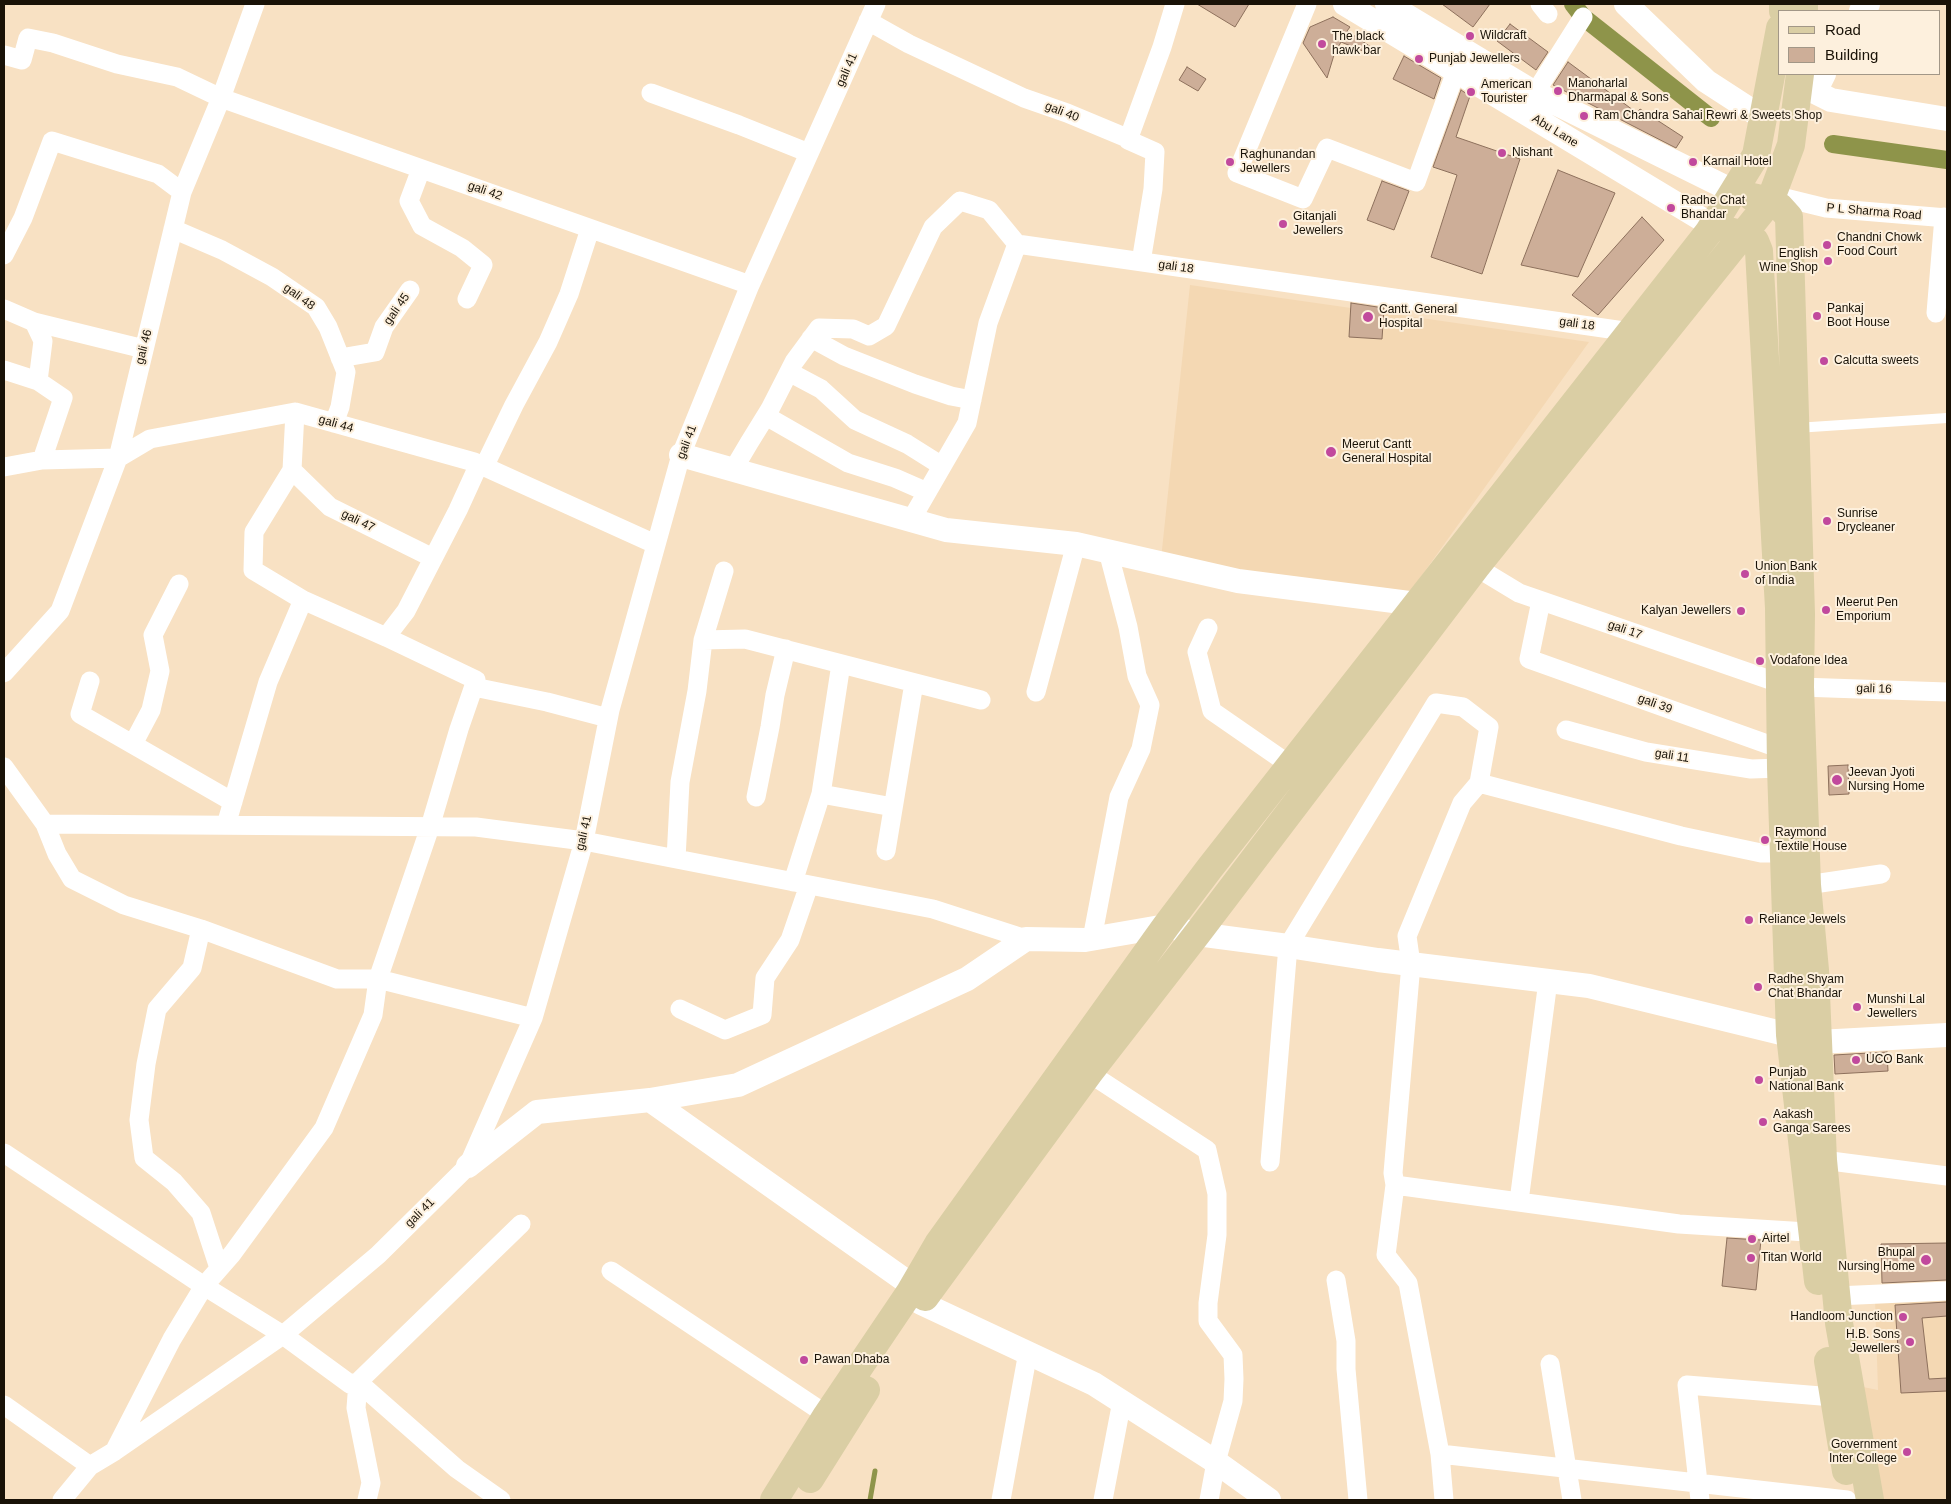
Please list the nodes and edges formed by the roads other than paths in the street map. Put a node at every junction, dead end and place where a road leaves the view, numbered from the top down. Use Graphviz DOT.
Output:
graph roads {
  1 [pos="255,4"];
  2 [pos="876,4"];
  3 [pos="1175,4"];
  4 [pos="1307,4"];
  5 [pos="1345,4"];
  6 [pos="1387,4"];
  7 [pos="1626,4"];
  8 [pos="1582,17"];
  9 [pos="868,21"];
  10 [pos="1778,39"];
  11 [pos="4,55"];
  12 [pos="1456,71"];
  13 [pos="1810,82"];
  14 [pos="651,92"];
  15 [pos="1535,93"];
  16 [pos="221,98"];
  17 [pos="1763,118"];
  18 [pos="1947,119"];
  19 [pos="1128,140"];
  20 [pos="809,153"];
  21 [pos="421,169"];
  22 [pos="182,192"];
  23 [pos="1735,192"];
  24 [pos="1771,198"];
  25 [pos="1946,218"];
  26 [pos="1713,226"];
  27 [pos="590,228"];
  28 [pos="173,229"];
  29 [pos="1745,235"];
  30 [pos="1017,244"];
  31 [pos="4,255"];
  32 [pos="1141,262"];
  33 [pos="750,285"];
  34 [pos="410,290"];
  35 [pos="467,300"];
  36 [pos="4,309"];
  37 [pos="1936,313"];
  38 [pos="34,322"];
  39 [pos="1631,332"];
  40 [pos="812,338"];
  41 [pos="144,350"];
  42 [pos="340,358"];
  43 [pos="4,370"];
  44 [pos="789,372"];
  45 [pos="38,381"];
  46 [pos="972,400"];
  47 [pos="295,412"];
  48 [pos="766,416"];
  49 [pos="1947,418"];
  50 [pos="334,423"];
  51 [pos="1795,428"];
  52 [pos="681,455"];
  53 [pos="118,458"];
  54 [pos="42,460"];
  55 [pos="482,465"];
  56 [pos="942,466"];
  57 [pos="4,467"];
  58 [pos="292,470"];
  59 [pos="733,470"];
  60 [pos="927,492"];
  61 [pos="911,520"];
  62 [pos="655,544"];
  63 [pos="1076,544"];
  64 [pos="1108,551"];
  65 [pos="432,558"];
  66 [pos="1476,567"];
  67 [pos="724,571"];
  68 [pos="179,584"];
  69 [pos="303,600"];
  70 [pos="1541,601"];
  71 [pos="1416,604"];
  72 [pos="1208,628"];
  73 [pos="386,637"];
  74 [pos="703,640"];
  75 [pos="786,650"];
  76 [pos="841,664"];
  77 [pos="4,673"];
  78 [pos="90,681"];
  79 [pos="914,683"];
  80 [pos="1789,685"];
  81 [pos="474,688"];
  82 [pos="1036,692"];
  83 [pos="1947,692"];
  84 [pos="981,700"];
  85 [pos="608,718"];
  86 [pos="1566,730"];
  87 [pos="133,744"];
  88 [pos="1781,759"];
  89 [pos="1290,765"];
  90 [pos="4,767"];
  91 [pos="1479,783"];
  92 [pos="820,794"];
  93 [pos="756,797"];
  94 [pos="233,802"];
  95 [pos="894,807"];
  96 [pos="44,824"];
  97 [pos="226,825"];
  98 [pos="430,827"];
  99 [pos="584,840"];
  100 [pos="886,851"];
  101 [pos="1783,853"];
  102 [pos="676,859"];
  103 [pos="1881,874"];
  104 [pos="801,883"];
  105 [pos="1807,885"];
  106 [pos="1166,926"];
  107 [pos="202,928"];
  108 [pos="1197,934"];
  109 [pos="1026,939"];
  110 [pos="1092,939"];
  111 [pos="1288,946"];
  112 [pos="1411,964"];
  113 [pos="378,978"];
  114 [pos="1548,981"];
  115 [pos="680,1009"];
  116 [pos="534,1018"];
  117 [pos="1790,1035"];
  118 [pos="1947,1035"];
  119 [pos="1818,1042"];
  120 [pos="1089,1074"];
  121 [pos="650,1100"];
  122 [pos="4,1153"];
  123 [pos="1823,1160"];
  124 [pos="1270,1162"];
  125 [pos="468,1166"];
  126 [pos="1947,1176"];
  127 [pos="1395,1185"];
  128 [pos="1519,1201"];
  129 [pos="521,1224"];
  130 [pos="1821,1233"];
  131 [pos="219,1268"];
  132 [pos="611,1271"];
  133 [pos="1336,1280"];
  134 [pos="204,1286"];
  135 [pos="1947,1291"];
  136 [pos="917,1294"];
  137 [pos="1836,1296"];
  138 [pos="283,1335"];
  139 [pos="1028,1352"];
  140 [pos="1550,1364"];
  141 [pos="358,1382"];
  142 [pos="1833,1398"];
  143 [pos="1122,1401"];
  144 [pos="4,1405"];
  145 [pos="827,1415"];
  146 [pos="114,1451"];
  147 [pos="1440,1454"];
  148 [pos="1216,1462"];
  149 [pos="90,1466"];
  150 [pos="1567,1469"];
  151 [pos="1698,1492"];
  152 [pos="62,1500"];
  153 [pos="367,1500"];
  154 [pos="501,1500"];
  155 [pos="774,1500"];
  156 [pos="797,1500"];
  157 [pos="1001,1500"];
  158 [pos="1103,1500"];
  159 [pos="1209,1500"];
  160 [pos="1269,1500"];
  161 [pos="1358,1500"];
  162 [pos="1444,1500"];
  163 [pos="1572,1500"];
  164 [pos="1847,1500"];
  165 [pos="1851,1500"];
  166 [pos="1870,1500"];
  1 -- 16 [label="street, gali 46"];
  2 -- 9 [label="street, gali 41"];
  3 -- 19 [label="street"];
  4 -- 12 [label="street"];
  5 -- 12 [label="street, Abu Lane"];
  6 -- 15 [label="street, Abu Lane"];
  7 -- 17 [label="street"];
  8 -- 15 [label="street"];
  9 -- 19 [label="street, gali 40"];
  9 -- 20 [label="street, gali 41"];
  10 -- 17 [label="main road"];
  11 -- 16 [label="street, gali 42"];
  12 -- 26 [label="street, Abu Lane"];
  13 -- 18 [label="street"];
  13 -- 24 [label="main road"];
  14 -- 20 [label="street"];
  15 -- 23 [label="street, Abu Lane"];
  16 -- 21 [label="street, gali 42"];
  16 -- 22 [label="street, gali 46"];
  17 -- 23 [label="main road"];
  19 -- 32 [label="street, gali 40"];
  20 -- 33 [label="street, gali 41"];
  21 -- 27 [label="street, gali 42"];
  21 -- 35 [label="street"];
  22 -- 28 [label="street, gali 46"];
  22 -- 31 [label="street"];
  23 -- 24 [label="main road"];
  23 -- 26 [label="main road"];
  24 -- 25 [label="street, P L Sharma Road"];
  24 -- 29 [label="main road"];
  24 -- 51 [label="main road"];
  25 -- 37 [label="street"];
  26 -- 29 [label="main road"];
  26 -- 39 [label="main road"];
  27 -- 33 [label="street, gali 42"];
  27 -- 55 [label="street"];
  28 -- 41 [label="street, gali 46"];
  28 -- 42 [label="street, gali 48"];
  29 -- 66 [label="main road"];
  29 -- 80 [label="main road"];
  30 -- 32 [label="street, gali 18"];
  30 -- 40 [label="street"];
  30 -- 46 [label="street"];
  32 -- 39 [label="street, gali 18"];
  33 -- 52 [label="street, gali 41"];
  34 -- 42 [label="street, gali 45"];
  36 -- 38 [label="street"];
  38 -- 41 [label="street"];
  38 -- 45 [label="street"];
  39 -- 71 [label="main road"];
  40 -- 44 [label="street"];
  40 -- 46 [label="street"];
  41 -- 53 [label="street, gali 46"];
  42 -- 50 [label="street, gali 48"];
  43 -- 45 [label="street"];
  44 -- 48 [label="street"];
  44 -- 56 [label="street"];
  45 -- 54 [label="street"];
  46 -- 56 [label="street"];
  47 -- 50 [label="street, gali 44"];
  47 -- 53 [label="street, gali 44"];
  47 -- 58 [label="street"];
  48 -- 59 [label="street"];
  48 -- 60 [label="street"];
  49 -- 51 [label="lane"];
  50 -- 55 [label="street, gali 44"];
  51 -- 80 [label="main road"];
  52 -- 59 [label="street"];
  52 -- 62 [label="street, gali 41"];
  53 -- 54 [label="street, gali 44"];
  53 -- 77 [label="street, gali 46"];
  54 -- 57 [label="street, gali 44"];
  55 -- 62 [label="street, gali 44"];
  55 -- 65 [label="street"];
  56 -- 60 [label="street"];
  58 -- 65 [label="street, gali 47"];
  58 -- 69 [label="street"];
  59 -- 61 [label="street"];
  60 -- 61 [label="street"];
  61 -- 63 [label="street"];
  62 -- 85 [label="street, gali 41"];
  63 -- 64 [label="street"];
  63 -- 82 [label="street"];
  64 -- 71 [label="street"];
  64 -- 110 [label="street"];
  65 -- 73 [label="street"];
  66 -- 70 [label="street, gali 17"];
  66 -- 108 [label="main road"];
  67 -- 74 [label="street"];
  68 -- 87 [label="street"];
  69 -- 73 [label="street"];
  69 -- 94 [label="street"];
  70 -- 80 [label="street, gali 17"];
  70 -- 88 [label="street, gali 39"];
  71 -- 89 [label="main road"];
  72 -- 89 [label="street"];
  73 -- 81 [label="street"];
  74 -- 75 [label="street"];
  74 -- 102 [label="street"];
  75 -- 76 [label="street"];
  75 -- 93 [label="street"];
  76 -- 79 [label="street"];
  76 -- 92 [label="street"];
  78 -- 87 [label="street"];
  79 -- 84 [label="street"];
  79 -- 95 [label="street"];
  80 -- 83 [label="street, gali 16"];
  80 -- 88 [label="main road"];
  80 -- 105 [label="main road"];
  81 -- 85 [label="street"];
  81 -- 98 [label="street"];
  85 -- 99 [label="street, gali 41"];
  86 -- 88 [label="street, gali 11"];
  87 -- 94 [label="street"];
  88 -- 101 [label="main road"];
  89 -- 106 [label="main road"];
  90 -- 96 [label="street"];
  91 -- 101 [label="street"];
  91 -- 111 [label="street"];
  91 -- 112 [label="street"];
  92 -- 95 [label="street"];
  92 -- 104 [label="street"];
  94 -- 97 [label="street"];
  95 -- 100 [label="street"];
  96 -- 97 [label="street"];
  96 -- 107 [label="street"];
  97 -- 98 [label="street"];
  98 -- 99 [label="street"];
  98 -- 113 [label="street"];
  99 -- 102 [label="street"];
  99 -- 116 [label="street, gali 41"];
  101 -- 117 [label="main road"];
  102 -- 104 [label="street"];
  103 -- 105 [label="street"];
  104 -- 109 [label="street"];
  104 -- 115 [label="street"];
  105 -- 119 [label="main road"];
  106 -- 108 [label="street"];
  106 -- 110 [label="street"];
  106 -- 136 [label="main road"];
  107 -- 113 [label="street"];
  107 -- 131 [label="street"];
  108 -- 111 [label="street"];
  108 -- 120 [label="main road"];
  109 -- 110 [label="street"];
  109 -- 121 [label="street"];
  111 -- 112 [label="street"];
  111 -- 124 [label="street"];
  112 -- 114 [label="street"];
  112 -- 127 [label="street"];
  113 -- 116 [label="street"];
  113 -- 131 [label="street"];
  114 -- 117 [label="street"];
  114 -- 128 [label="street"];
  116 -- 125 [label="street, gali 41"];
  117 -- 119 [label="street"];
  117 -- 130 [label="main road"];
  118 -- 119 [label="street"];
  119 -- 123 [label="main road"];
  120 -- 136 [label="main road"];
  120 -- 148 [label="street"];
  121 -- 125 [label="street"];
  121 -- 136 [label="street"];
  122 -- 134 [label="street"];
  123 -- 126 [label="street"];
  123 -- 130 [label="main road"];
  125 -- 138 [label="street, gali 41"];
  127 -- 128 [label="street"];
  127 -- 147 [label="street"];
  128 -- 130 [label="street"];
  129 -- 141 [label="street"];
  130 -- 137 [label="main road"];
  130 -- 142 [label="main road"];
  131 -- 134 [label="street"];
  132 -- 145 [label="street"];
  133 -- 161 [label="street"];
  134 -- 138 [label="street"];
  134 -- 146 [label="street"];
  135 -- 137 [label="street"];
  136 -- 139 [label="street"];
  136 -- 145 [label="main road"];
  136 -- 156 [label="main road"];
  137 -- 166 [label="main road"];
  138 -- 141 [label="street"];
  138 -- 146 [label="street, gali 41"];
  139 -- 143 [label="street"];
  139 -- 157 [label="street"];
  140 -- 150 [label="street"];
  141 -- 153 [label="street"];
  141 -- 154 [label="street"];
  142 -- 151 [label="street"];
  142 -- 165 [label="main road"];
  143 -- 148 [label="street"];
  143 -- 158 [label="street"];
  144 -- 149 [label="street"];
  145 -- 155 [label="main road"];
  146 -- 149 [label="street, gali 41"];
  147 -- 150 [label="street"];
  147 -- 162 [label="street"];
  148 -- 159 [label="street"];
  148 -- 160 [label="street"];
  149 -- 152 [label="street, gali 41"];
  150 -- 151 [label="street"];
  150 -- 163 [label="street"];
  151 -- 164 [label="street"];
}
